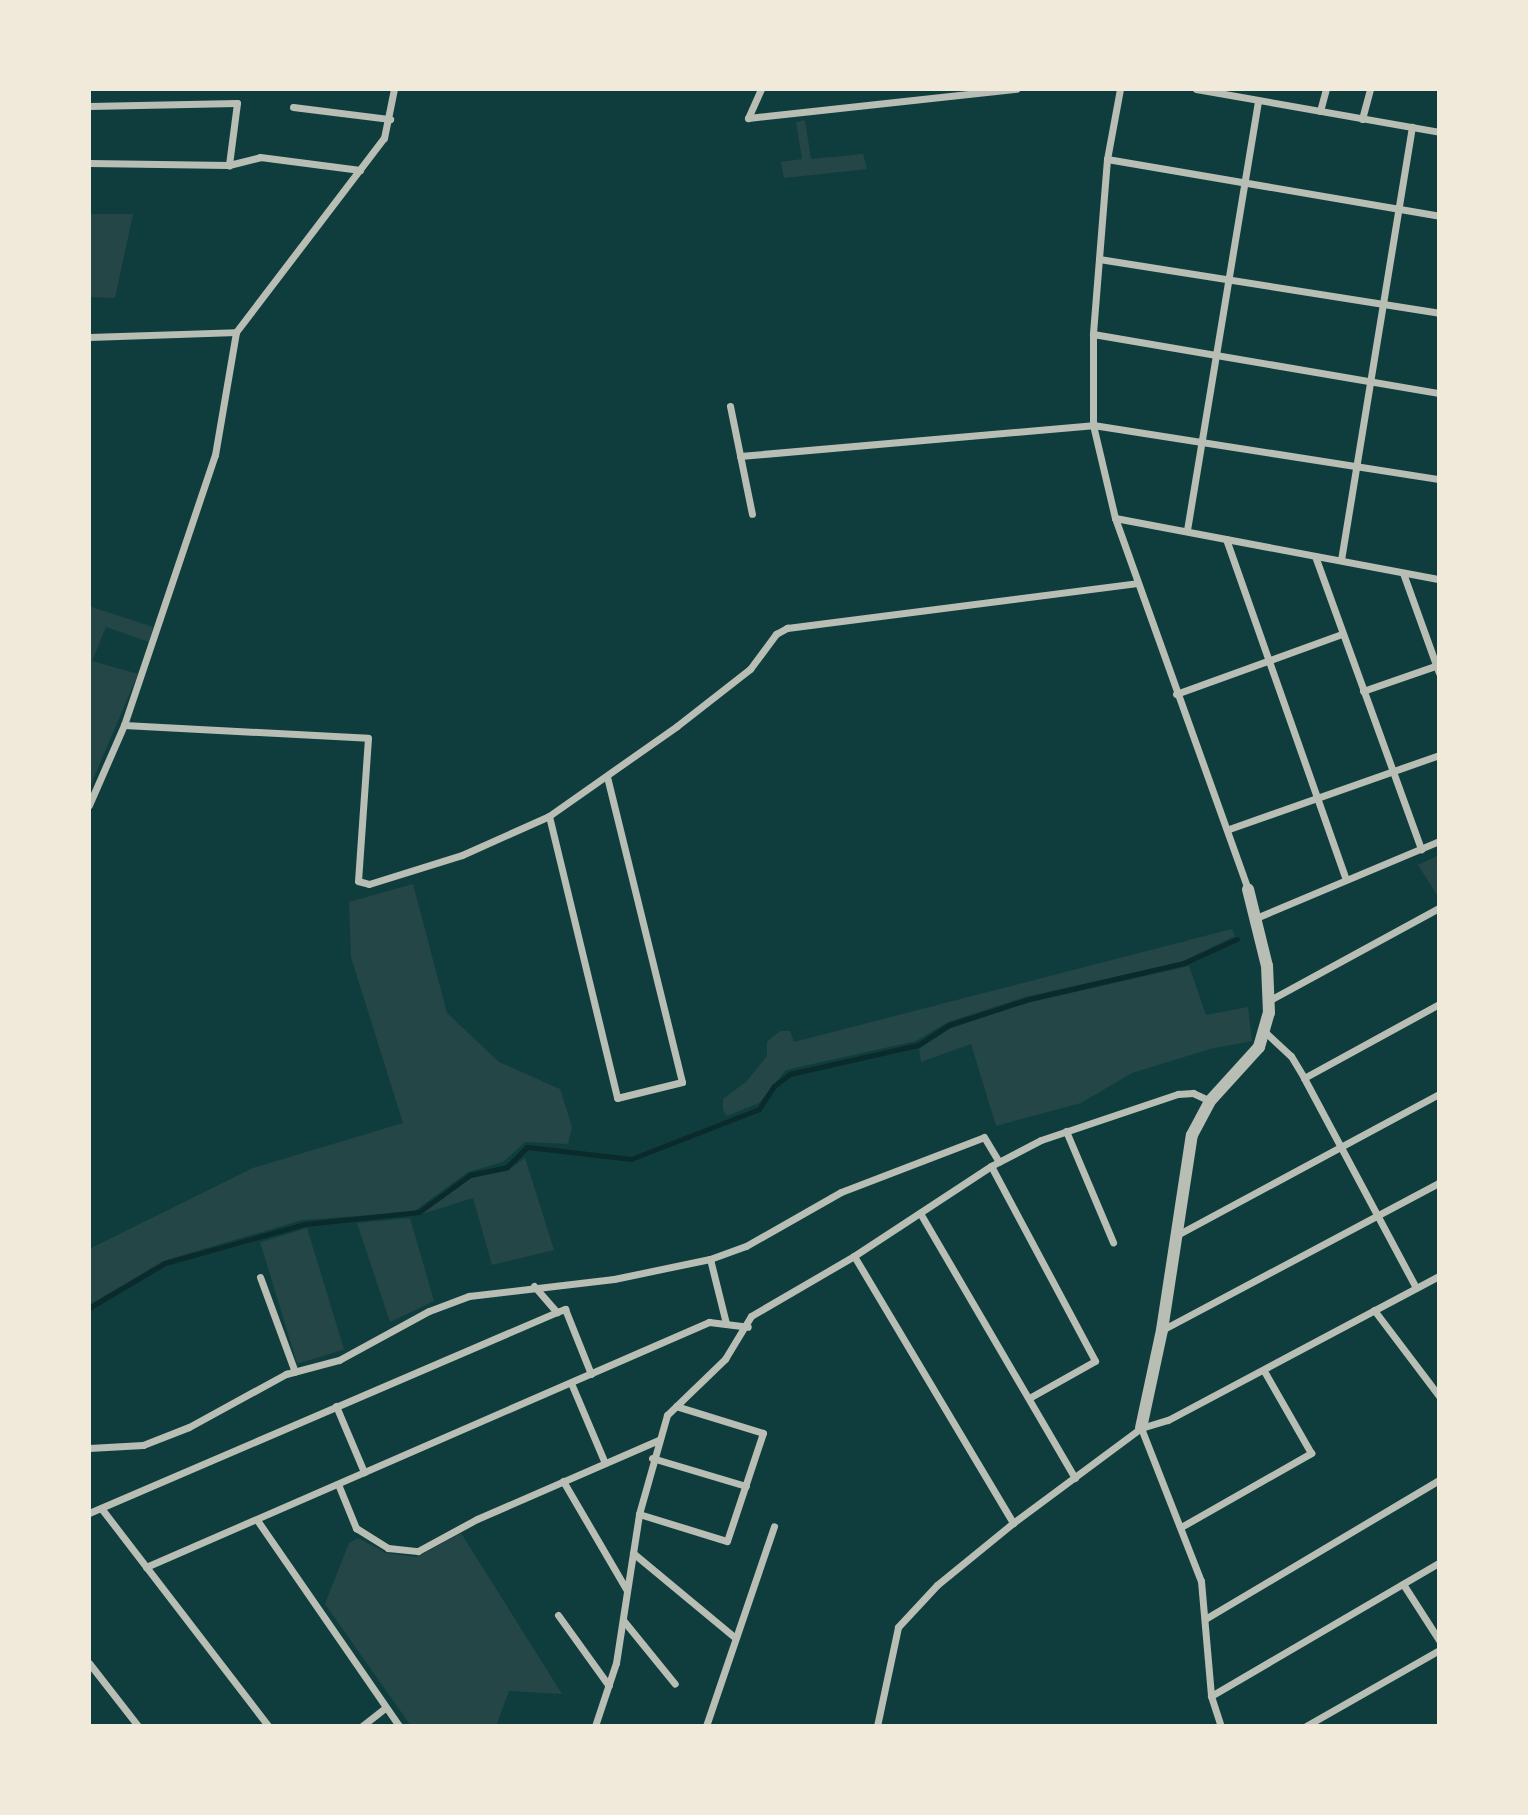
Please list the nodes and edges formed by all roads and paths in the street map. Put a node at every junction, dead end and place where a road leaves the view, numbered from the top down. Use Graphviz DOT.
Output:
graph roads {
  1 [pos="394,89"];
  2 [pos="761,89"];
  3 [pos="1016,89"];
  4 [pos="1120,89"];
  5 [pos="1196,89"];
  6 [pos="1326,89"];
  7 [pos="1370,89"];
  8 [pos="1244,93"];
  9 [pos="1258,102"];
  10 [pos="89,106"];
  11 [pos="293,107"];
  12 [pos="1320,111"];
  13 [pos="390,118"];
  14 [pos="1362,119"];
  15 [pos="1412,127"];
  16 [pos="1439,132"];
  17 [pos="1107,159"];
  18 [pos="89,163"];
  19 [pos="229,164"];
  20 [pos="360,170"];
  21 [pos="1244,182"];
  22 [pos="1398,209"];
  23 [pos="1439,216"];
  24 [pos="1099,260"];
  25 [pos="1229,278"];
  26 [pos="1384,304"];
  27 [pos="1439,313"];
  28 [pos="236,331"];
  29 [pos="1093,334"];
  30 [pos="89,337"];
  31 [pos="1217,355"];
  32 [pos="1370,382"];
  33 [pos="1439,393"];
  34 [pos="730,406"];
  35 [pos="1093,425"];
  36 [pos="1203,442"];
  37 [pos="740,456"];
  38 [pos="1357,467"];
  39 [pos="1439,479"];
  40 [pos="752,514"];
  41 [pos="1115,519"];
  42 [pos="1187,530"];
  43 [pos="1226,539"];
  44 [pos="1315,556"];
  45 [pos="1340,561"];
  46 [pos="1403,573"];
  47 [pos="1439,579"];
  48 [pos="1137,583"];
  49 [pos="1342,634"];
  50 [pos="1270,660"];
  51 [pos="1438,668"];
  52 [pos="1363,691"];
  53 [pos="1175,694"];
  54 [pos="124,725"];
  55 [pos="1439,755"];
  56 [pos="1393,771"];
  57 [pos="607,777"];
  58 [pos="1318,798"];
  59 [pos="89,805"];
  60 [pos="549,816"];
  61 [pos="1229,829"];
  62 [pos="1439,841"];
  63 [pos="1421,849"];
  64 [pos="1346,880"];
  65 [pos="1248,889"];
  66 [pos="1439,908"];
  67 [pos="1256,918"];
  68 [pos="1269,1000"];
  69 [pos="1439,1004"];
  70 [pos="1265,1032"];
  71 [pos="1304,1078"];
  72 [pos="1439,1094"];
  73 [pos="1210,1101"];
  74 [pos="1066,1131"];
  75 [pos="1340,1147"];
  76 [pos="999,1162"];
  77 [pos="991,1166"];
  78 [pos="1439,1183"];
  79 [pos="920,1213"];
  80 [pos="1377,1216"];
  81 [pos="1176,1236"];
  82 [pos="1113,1242"];
  83 [pos="854,1256"];
  84 [pos="710,1259"];
  85 [pos="1439,1276"];
  86 [pos="260,1277"];
  87 [pos="534,1286"];
  88 [pos="1416,1288"];
  89 [pos="1374,1310"];
  90 [pos="556,1312"];
  91 [pos="726,1323"];
  92 [pos="748,1328"];
  93 [pos="1162,1330"];
  94 [pos="1264,1371"];
  95 [pos="295,1372"];
  96 [pos="591,1374"];
  97 [pos="571,1383"];
  98 [pos="1439,1396"];
  99 [pos="1029,1398"];
  100 [pos="336,1406"];
  101 [pos="676,1406"];
  102 [pos="1141,1428"];
  103 [pos="659,1440"];
  104 [pos="89,1448"];
  105 [pos="652,1458"];
  106 [pos="605,1463"];
  107 [pos="364,1472"];
  108 [pos="1074,1478"];
  109 [pos="1439,1480"];
  110 [pos="563,1481"];
  111 [pos="338,1484"];
  112 [pos="746,1486"];
  113 [pos="101,1508"];
  114 [pos="89,1513"];
  115 [pos="639,1514"];
  116 [pos="257,1520"];
  117 [pos="1013,1522"];
  118 [pos="774,1527"];
  119 [pos="1181,1527"];
  120 [pos="633,1553"];
  121 [pos="1439,1563"];
  122 [pos="146,1567"];
  123 [pos="1403,1584"];
  124 [pos="626,1590"];
  125 [pos="558,1615"];
  126 [pos="1205,1619"];
  127 [pos="623,1620"];
  128 [pos="734,1637"];
  129 [pos="1439,1640"];
  130 [pos="1439,1650"];
  131 [pos="89,1662"];
  132 [pos="675,1684"];
  133 [pos="609,1686"];
  134 [pos="1211,1696"];
  135 [pos="384,1709"];
  136 [pos="138,1726"];
  137 [pos="268,1726"];
  138 [pos="362,1726"];
  139 [pos="399,1726"];
  140 [pos="595,1726"];
  141 [pos="706,1726"];
  142 [pos="877,1726"];
  143 [pos="1221,1726"];
  144 [pos="1306,1726"];
  1 -- 13 [label="street"];
  2 -- 3 [label="street"];
  4 -- 17 [label="street"];
  5 -- 8 [label="street"];
  6 -- 12 [label="street"];
  7 -- 14 [label="street"];
  8 -- 9 [label="street"];
  9 -- 12 [label="street"];
  9 -- 21 [label="street"];
  10 -- 19 [label="street"];
  11 -- 13 [label="street"];
  12 -- 14 [label="street"];
  13 -- 20 [label="street"];
  14 -- 15 [label="street"];
  15 -- 16 [label="street"];
  15 -- 22 [label="street"];
  17 -- 21 [label="street"];
  17 -- 24 [label="street"];
  18 -- 19 [label="street"];
  19 -- 20 [label="street"];
  20 -- 28 [label="street"];
  21 -- 22 [label="street"];
  21 -- 25 [label="street"];
  22 -- 23 [label="street"];
  22 -- 26 [label="street"];
  24 -- 25 [label="street"];
  24 -- 29 [label="street"];
  25 -- 26 [label="street"];
  25 -- 31 [label="street"];
  26 -- 27 [label="street"];
  26 -- 32 [label="street"];
  28 -- 30 [label="street"];
  28 -- 54 [label="street"];
  29 -- 31 [label="street"];
  29 -- 35 [label="street"];
  31 -- 32 [label="street"];
  31 -- 36 [label="street"];
  32 -- 33 [label="street"];
  32 -- 38 [label="street"];
  34 -- 37 [label="street"];
  35 -- 36 [label="street"];
  35 -- 37 [label="street"];
  35 -- 41 [label="street"];
  36 -- 38 [label="street"];
  36 -- 42 [label="street"];
  37 -- 40 [label="street"];
  38 -- 39 [label="street"];
  38 -- 45 [label="street"];
  41 -- 42 [label="street"];
  41 -- 48 [label="street"];
  42 -- 43 [label="street"];
  43 -- 44 [label="street"];
  43 -- 50 [label="street"];
  44 -- 45 [label="street"];
  44 -- 49 [label="street"];
  45 -- 46 [label="street"];
  46 -- 47 [label="street"];
  46 -- 51 [label="street"];
  48 -- 53 [label="street"];
  48 -- 57 [label="street"];
  49 -- 50 [label="street"];
  49 -- 52 [label="street"];
  50 -- 53 [label="street"];
  50 -- 58 [label="street"];
  51 -- 52 [label="street"];
  52 -- 56 [label="street"];
  53 -- 61 [label="street"];
  54 -- 59 [label="street"];
  54 -- 60 [label="street"];
  55 -- 56 [label="street"];
  56 -- 58 [label="street"];
  56 -- 63 [label="street"];
  57 -- 60 [label="street"];
  57 -- 60 [label="street"];
  58 -- 61 [label="street"];
  58 -- 64 [label="street"];
  61 -- 65 [label="street"];
  62 -- 63 [label="street"];
  63 -- 64 [label="street"];
  64 -- 67 [label="street"];
  65 -- 67 [label="street"];
  66 -- 68 [label="street"];
  67 -- 68 [label="street"];
  68 -- 70 [label="street"];
  69 -- 71 [label="street"];
  70 -- 71 [label="street"];
  70 -- 73 [label="street"];
  71 -- 75 [label="street"];
  72 -- 75 [label="street"];
  73 -- 74 [label="street"];
  73 -- 81 [label="street"];
  74 -- 76 [label="street"];
  74 -- 82 [label="street"];
  75 -- 80 [label="street"];
  75 -- 81 [label="street"];
  76 -- 77 [label="street"];
  76 -- 84 [label="street"];
  77 -- 79 [label="street"];
  77 -- 99 [label="street"];
  78 -- 80 [label="street"];
  79 -- 83 [label="street"];
  79 -- 99 [label="street"];
  80 -- 88 [label="street"];
  80 -- 93 [label="street"];
  81 -- 93 [label="street"];
  83 -- 92 [label="street"];
  83 -- 117 [label="street"];
  84 -- 87 [label="street"];
  84 -- 91 [label="street"];
  85 -- 88 [label="street"];
  86 -- 95 [label="street"];
  87 -- 90 [label="street"];
  87 -- 95 [label="street"];
  88 -- 89 [label="street"];
  89 -- 94 [label="street"];
  89 -- 98 [label="street"];
  90 -- 96 [label="street"];
  90 -- 100 [label="street"];
  91 -- 92 [label="street"];
  91 -- 96 [label="street"];
  92 -- 101 [label="street"];
  93 -- 102 [label="street"];
  94 -- 102 [label="street"];
  94 -- 119 [label="street"];
  95 -- 104 [label="street"];
  96 -- 97 [label="street"];
  97 -- 106 [label="street"];
  97 -- 107 [label="street"];
  99 -- 108 [label="street"];
  100 -- 107 [label="street"];
  100 -- 113 [label="street"];
  101 -- 103 [label="street"];
  101 -- 112 [label="street"];
  102 -- 108 [label="street"];
  102 -- 119 [label="street"];
  103 -- 105 [label="street"];
  103 -- 106 [label="street"];
  105 -- 112 [label="street"];
  105 -- 115 [label="street"];
  106 -- 110 [label="street"];
  107 -- 111 [label="street"];
  108 -- 117 [label="street"];
  109 -- 126 [label="street"];
  110 -- 111 [label="street"];
  110 -- 124 [label="street"];
  111 -- 116 [label="street"];
  112 -- 115 [label="street"];
  113 -- 114 [label="street"];
  113 -- 122 [label="street"];
  115 -- 120 [label="street"];
  116 -- 122 [label="street"];
  116 -- 135 [label="street"];
  117 -- 142 [label="street"];
  118 -- 128 [label="street"];
  119 -- 126 [label="street"];
  120 -- 124 [label="street"];
  120 -- 128 [label="street"];
  121 -- 123 [label="street"];
  122 -- 137 [label="street"];
  123 -- 129 [label="street"];
  123 -- 134 [label="street"];
  124 -- 127 [label="street"];
  125 -- 133 [label="street"];
  126 -- 134 [label="street"];
  127 -- 132 [label="street"];
  127 -- 133 [label="street"];
  128 -- 141 [label="street"];
  130 -- 144 [label="street"];
  131 -- 136 [label="street"];
  133 -- 140 [label="street"];
  134 -- 143 [label="street"];
  135 -- 138 [label="street"];
  135 -- 139 [label="street"];
}
